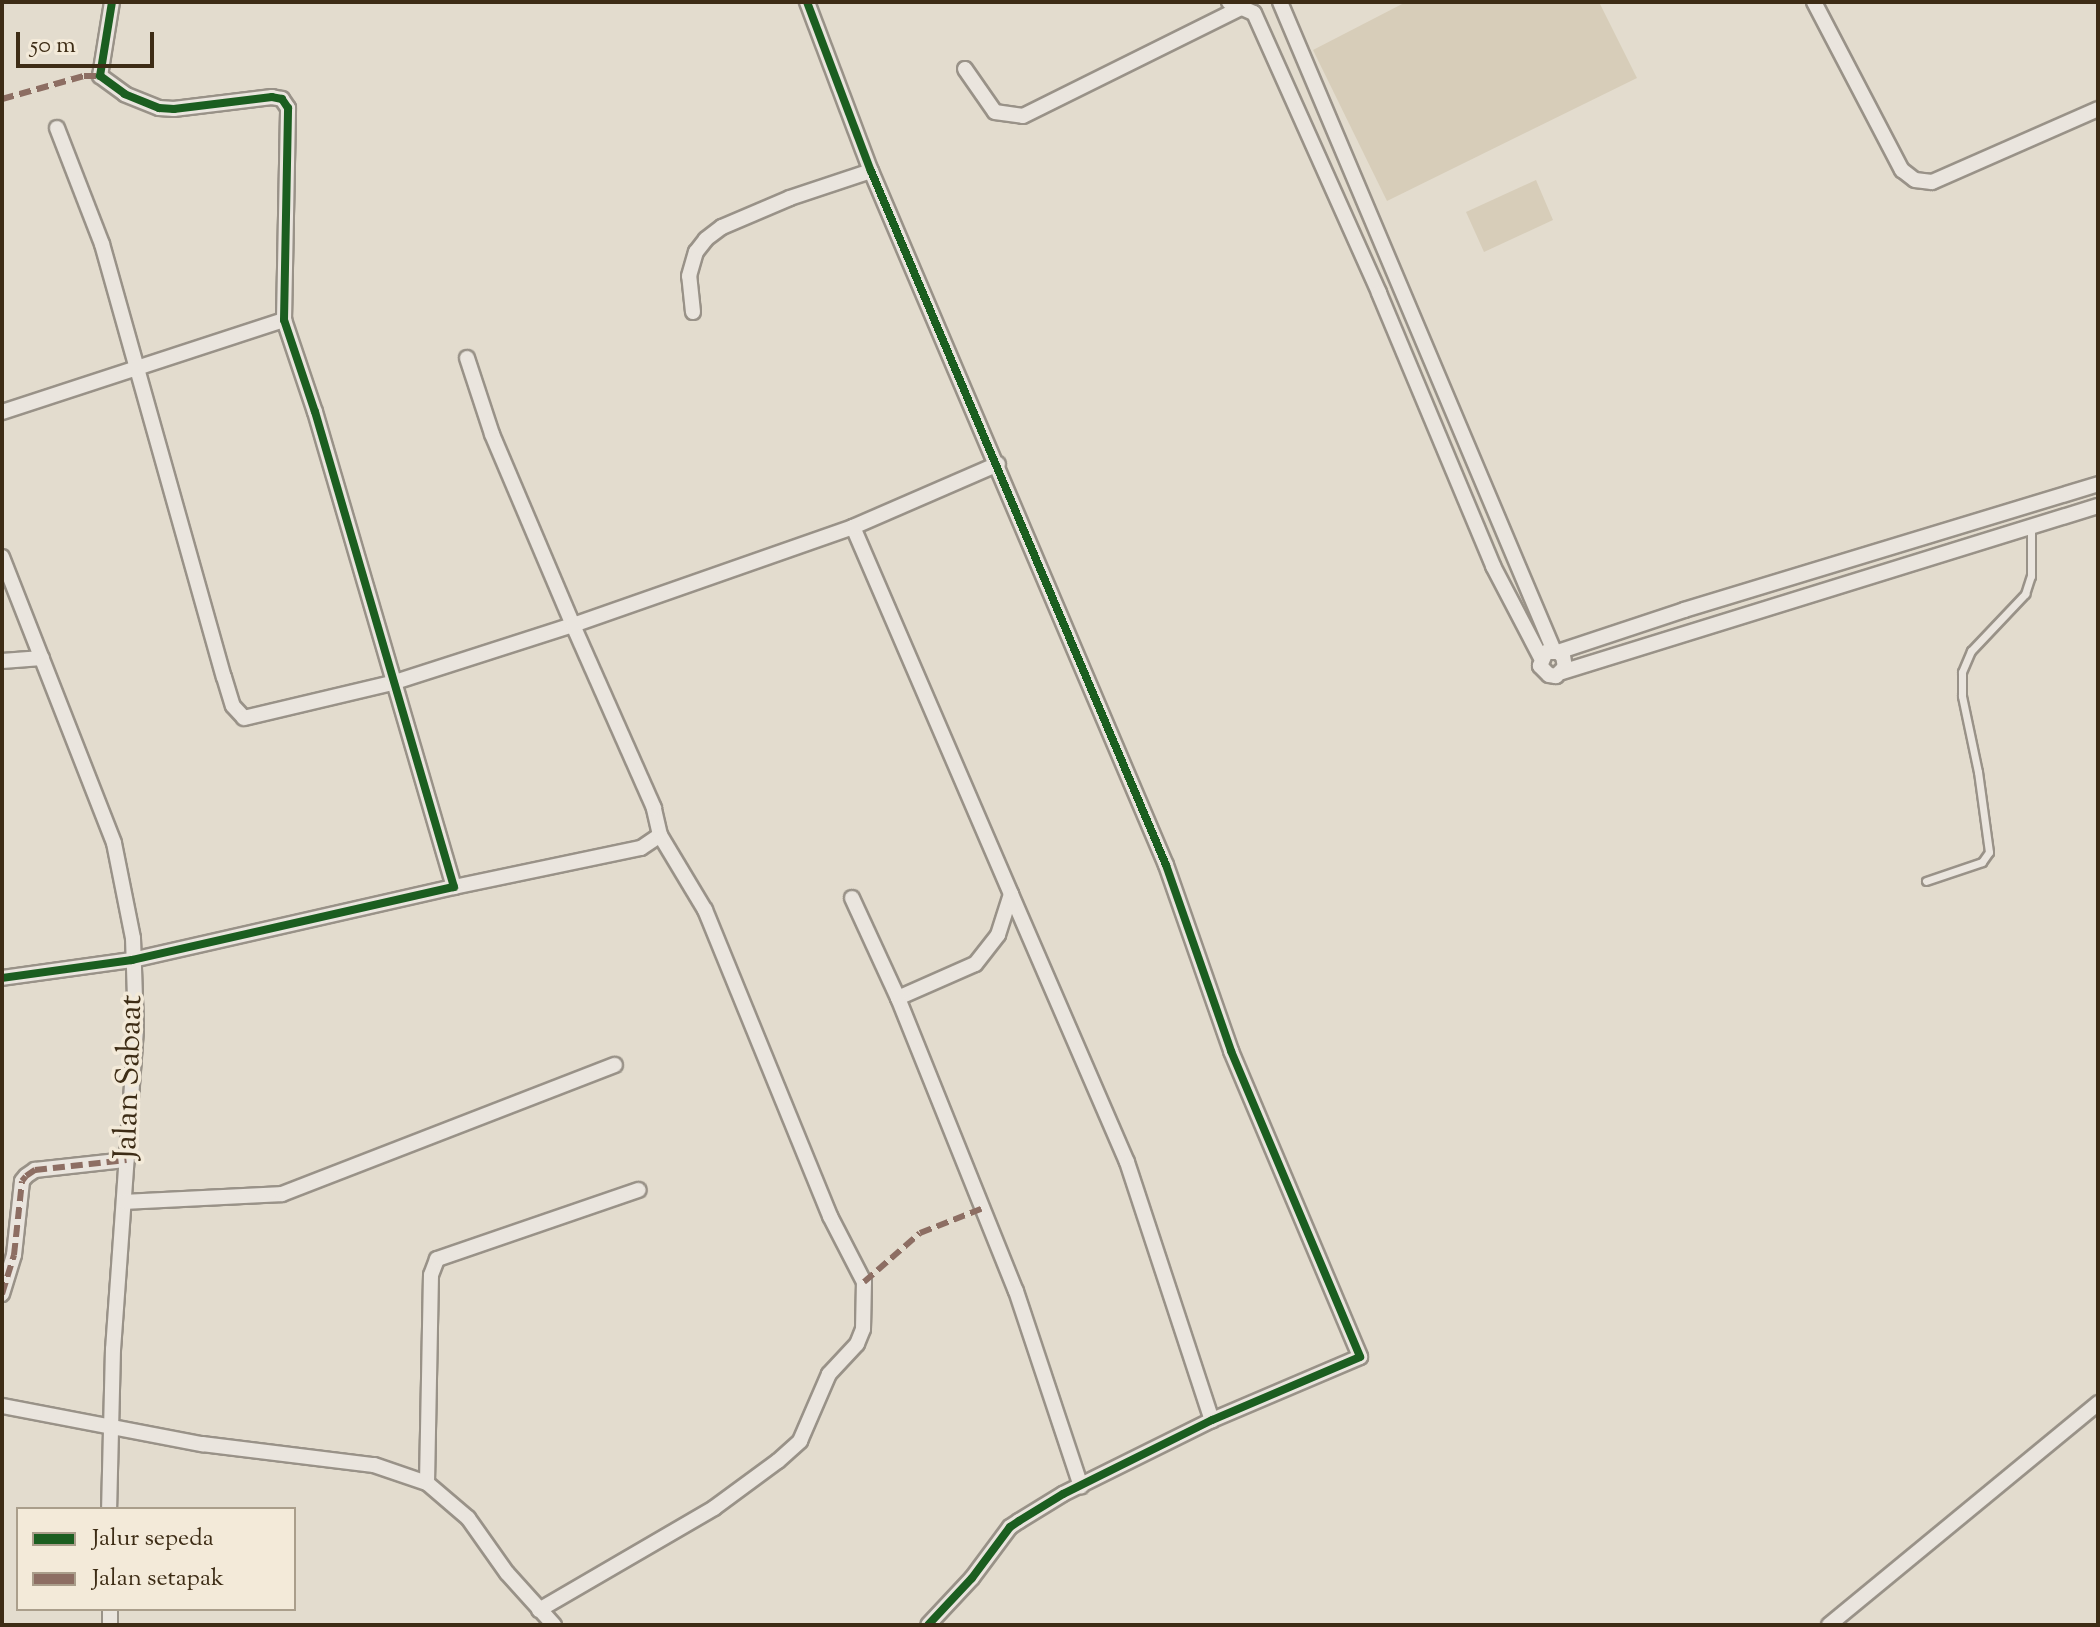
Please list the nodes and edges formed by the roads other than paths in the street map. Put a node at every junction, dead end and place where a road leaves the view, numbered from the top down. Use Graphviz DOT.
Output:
graph roads {
  1 [pos="112,2"];
  2 [pos="807,2"];
  3 [pos="1280,2"];
  4 [pos="1814,2"];
  5 [pos="1236,5"];
  6 [pos="965,69"];
  7 [pos="2098,109"];
  8 [pos="57,128"];
  9 [pos="871,171"];
  10 [pos="693,312"];
  11 [pos="284,320"];
  12 [pos="467,358"];
  13 [pos="135,370"];
  14 [pos="2,412"];
  15 [pos="998,464"];
  16 [pos="2098,484"];
  17 [pos="2098,506"];
  18 [pos="853,527"];
  19 [pos="2031,528"];
  20 [pos="1926,538"];
  21 [pos="2,557"];
  22 [pos="1930,560"];
  23 [pos="573,625"];
  24 [pos="1551,653"];
  25 [pos="42,658"];
  26 [pos="2,661"];
  27 [pos="1562,672"];
  28 [pos="392,683"];
  29 [pos="660,835"];
  30 [pos="1926,881"];
  31 [pos="454,887"];
  32 [pos="1011,894"];
  33 [pos="852,898"];
  34 [pos="132,960"];
  35 [pos="2,978"];
  36 [pos="898,998"];
  37 [pos="615,1065"];
  38 [pos="126,1160"];
  39 [pos="639,1190"];
  40 [pos="125,1202"];
  41 [pos="2,1294"];
  42 [pos="2098,1403"];
  43 [pos="2,1406"];
  44 [pos="1212,1420"];
  45 [pos="110,1427"];
  46 [pos="427,1483"];
  47 [pos="1081,1486"];
  48 [pos="109,1507"];
  49 [pos="539,1610"];
  50 [pos="554,1625"];
  51 [pos="928,1625"];
  52 [pos="1829,1625"];
  1 -- 11 [label="street"];
  2 -- 9 [label="street"];
  3 -- 24 [label="street"];
  4 -- 7 [label="street"];
  5 -- 6 [label="street"];
  5 -- 24 [label="street"];
  8 -- 13 [label="street"];
  9 -- 10 [label="street"];
  9 -- 15 [label="street"];
  11 -- 13 [label="street"];
  11 -- 28 [label="street"];
  12 -- 23 [label="street"];
  13 -- 14 [label="street"];
  13 -- 28 [label="street"];
  15 -- 18 [label="street"];
  15 -- 44 [label="street"];
  16 -- 20 [label="street"];
  17 -- 19 [label="street"];
  18 -- 23 [label="street"];
  18 -- 32 [label="street"];
  19 -- 22 [label="street"];
  19 -- 30 [label="lane"];
  20 -- 22 [label="street"];
  20 -- 24 [label="street"];
  21 -- 25 [label="street, Jalan Sabaat"];
  22 -- 27 [label="street"];
  23 -- 28 [label="street"];
  23 -- 29 [label="street"];
  24 -- 27 [label="street"];
  24 -- 27 [label="street"];
  25 -- 26 [label="street"];
  25 -- 34 [label="street, Jalan Sabaat"];
  28 -- 31 [label="street"];
  29 -- 31 [label="street"];
  29 -- 49 [label="street"];
  31 -- 34 [label="street"];
  32 -- 36 [label="street"];
  32 -- 44 [label="street"];
  33 -- 36 [label="street"];
  34 -- 35 [label="street"];
  34 -- 38 [label="street, Jalan Sabaat"];
  36 -- 47 [label="street"];
  37 -- 40 [label="street"];
  38 -- 40 [label="street, Jalan Sabaat"];
  38 -- 41 [label="street"];
  39 -- 46 [label="street"];
  40 -- 45 [label="street, Jalan Sabaat"];
  42 -- 52 [label="street"];
  43 -- 45 [label="street"];
  44 -- 47 [label="street"];
  45 -- 46 [label="street"];
  45 -- 48 [label="street, Jalan Sabaat"];
  46 -- 49 [label="street"];
  47 -- 51 [label="street"];
  49 -- 50 [label="street"];
}
